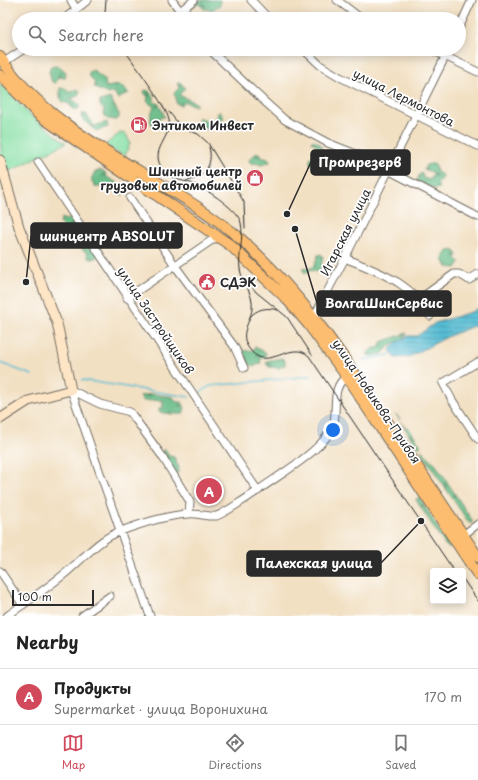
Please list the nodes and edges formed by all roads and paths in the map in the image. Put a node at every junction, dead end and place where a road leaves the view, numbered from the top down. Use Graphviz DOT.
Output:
graph roads {
  1 [pos="71,0"];
  2 [pos="88,0"];
  3 [pos="172,0"];
  4 [pos="194,0"];
  5 [pos="251,0"];
  6 [pos="337,0"];
  7 [pos="472,0"];
  8 [pos="76,9"];
  9 [pos="180,11"];
  10 [pos="72,12"];
  11 [pos="262,12"];
  12 [pos="353,12"];
  13 [pos="466,13"];
  14 [pos="12,56"];
  15 [pos="216,56"];
  16 [pos="310,56"];
  17 [pos="445,56"];
  18 [pos="453,56"];
  19 [pos="1,62"];
  20 [pos="478,72"];
  21 [pos="0,75"];
  22 [pos="416,115"];
  23 [pos="478,146"];
  24 [pos="0,160"];
  25 [pos="38,162"];
  26 [pos="389,170"];
  27 [pos="130,198"];
  28 [pos="478,216"];
  29 [pos="218,236"];
  30 [pos="345,258"];
  31 [pos="176,267"];
  32 [pos="478,274"];
  33 [pos="128,298"];
  34 [pos="417,298"];
  35 [pos="430,316"];
  36 [pos="314,317"];
  37 [pos="478,362"];
  38 [pos="244,368"];
  39 [pos="346,377"];
  40 [pos="71,390"];
  41 [pos="0,419"];
  42 [pos="478,439"];
  43 [pos="258,491"];
  44 [pos="189,514"];
  45 [pos="478,524"];
  46 [pos="121,531"];
  47 [pos="463,535"];
  48 [pos="478,556"];
  49 [pos="0,571"];
  50 [pos="478,575"];
  51 [pos="110,596"];
  52 [pos="23,605"];
  53 [pos="8,616"];
  54 [pos="82,616"];
  55 [pos="150,616"];
  1 -- 8 [label="street"];
  2 -- 8 [label="street"];
  3 -- 9 [label="street"];
  4 -- 9 [label="street"];
  5 -- 11 [label="street"];
  6 -- 12 [label="street"];
  7 -- 13 [label="street"];
  8 -- 10 [label="street"];
  14 -- 19 [label="street"];
  15 -- 26 [label="street"];
  16 -- 22 [label="street, улица Лермонтова"];
  17 -- 22 [label="street, Игарская улица"];
  18 -- 20 [label="street"];
  19 -- 36 [label="main road, улица Новикова-Прибоя"];
  21 -- 29 [label="main road, улица Новикова-Прибоя"];
  22 -- 23 [label="street, улица Лермонтова"];
  22 -- 26 [label="street, Игарская улица"];
  24 -- 40 [label="street"];
  25 -- 33 [label="street, улица Застройщиков"];
  26 -- 28 [label="street"];
  26 -- 30 [label="street, Игарская улица"];
  27 -- 31 [label="street"];
  29 -- 31 [label="street"];
  29 -- 39 [label="main road, улица Новикова-Прибоя"];
  30 -- 34 [label="street"];
  30 -- 36 [label="street, Игарская улица"];
  31 -- 33 [label="street"];
  31 -- 38 [label="street"];
  32 -- 34 [label="street"];
  33 -- 43 [label="street, улица Застройщиков"];
  34 -- 35 [label="street"];
  36 -- 47 [label="main road, улица Новикова-Прибоя"];
  37 -- 42 [label="street"];
  39 -- 43 [label="street"];
  39 -- 50 [label="main road, улица Новикова-Прибоя"];
  40 -- 41 [label="street"];
  40 -- 44 [label="street"];
  40 -- 46 [label="street"];
  43 -- 44 [label="street"];
  44 -- 46 [label="street"];
  45 -- 47 [label="street"];
  46 -- 52 [label="street"];
  46 -- 55 [label="street"];
  47 -- 48 [label="main road, улица Новикова-Прибоя"];
  49 -- 52 [label="street"];
  51 -- 54 [label="street"];
  52 -- 53 [label="street"];
}
